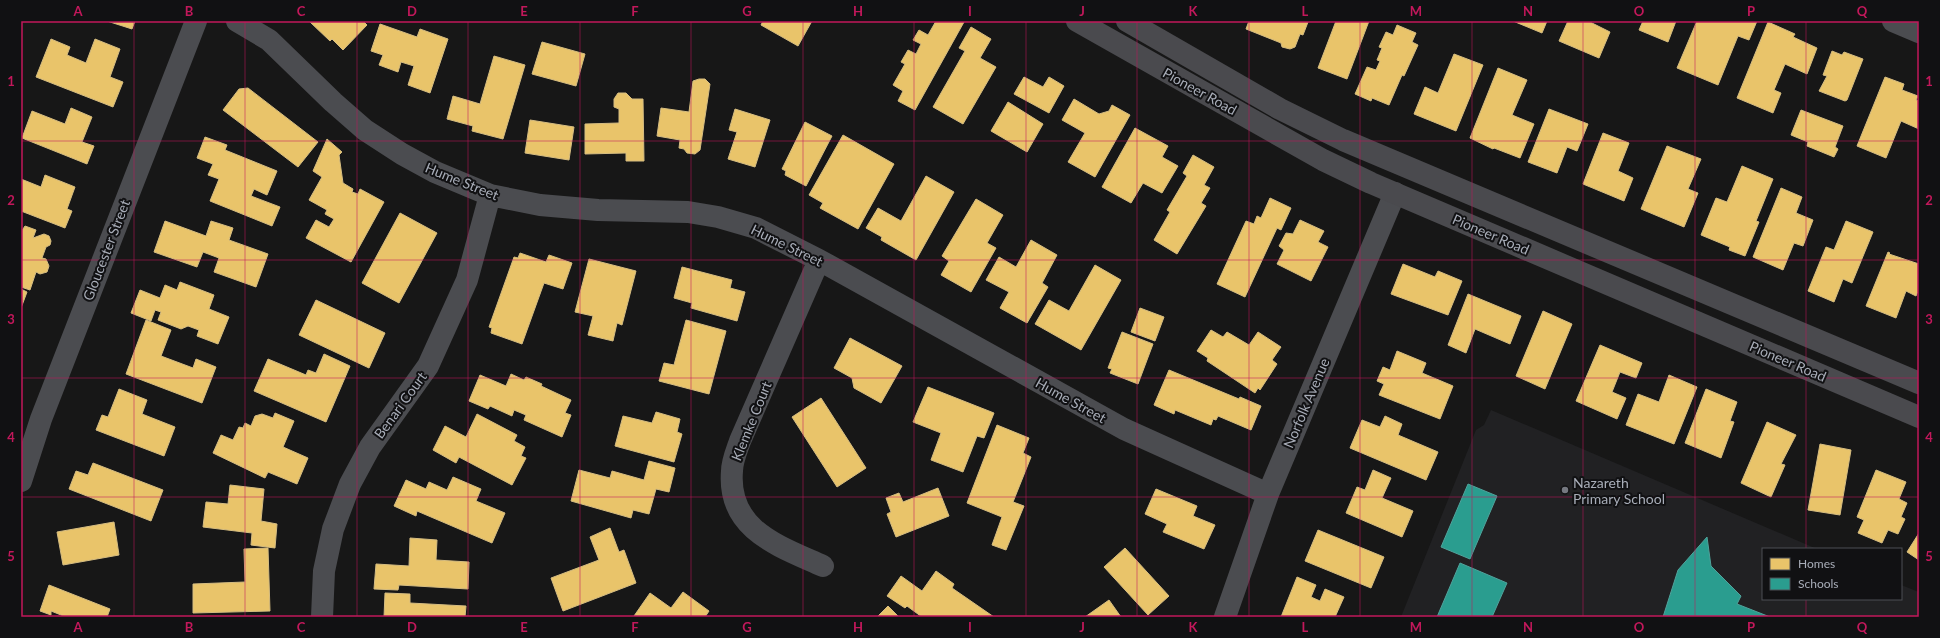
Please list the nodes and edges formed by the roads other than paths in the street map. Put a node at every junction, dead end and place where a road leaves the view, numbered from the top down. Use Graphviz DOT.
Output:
graph roads {
  1 [pos="196,21"];
  2 [pos="237,21"];
  3 [pos="1077,21"];
  4 [pos="1127,21"];
  5 [pos="1893,21"];
  6 [pos="1919,32"];
  7 [pos="1406,167"];
  8 [pos="1395,193"];
  9 [pos="490,195"];
  10 [pos="819,260"];
  11 [pos="1919,384"];
  12 [pos="1919,417"];
  13 [pos="21,481"];
  14 [pos="1268,494"];
  15 [pos="823,566"];
  16 [pos="322,617"];
  17 [pos="1225,617"];
  1 -- 13 [label="street, Gloucester Street"];
  2 -- 9 [label="street, Hume Street"];
  3 -- 8 [label="main road, Pioneer Road"];
  4 -- 7 [label="main road, Pioneer Road"];
  5 -- 6 [label="street"];
  7 -- 8 [label="main road"];
  7 -- 11 [label="main road, Pioneer Road"];
  8 -- 12 [label="main road, Pioneer Road"];
  8 -- 14 [label="street, Norfolk Avenue"];
  9 -- 10 [label="street, Hume Street"];
  9 -- 16 [label="street, Benari Court"];
  10 -- 14 [label="street, Hume Street"];
  10 -- 15 [label="street, Klemke Court"];
  14 -- 17 [label="street, Norfolk Avenue"];
}
